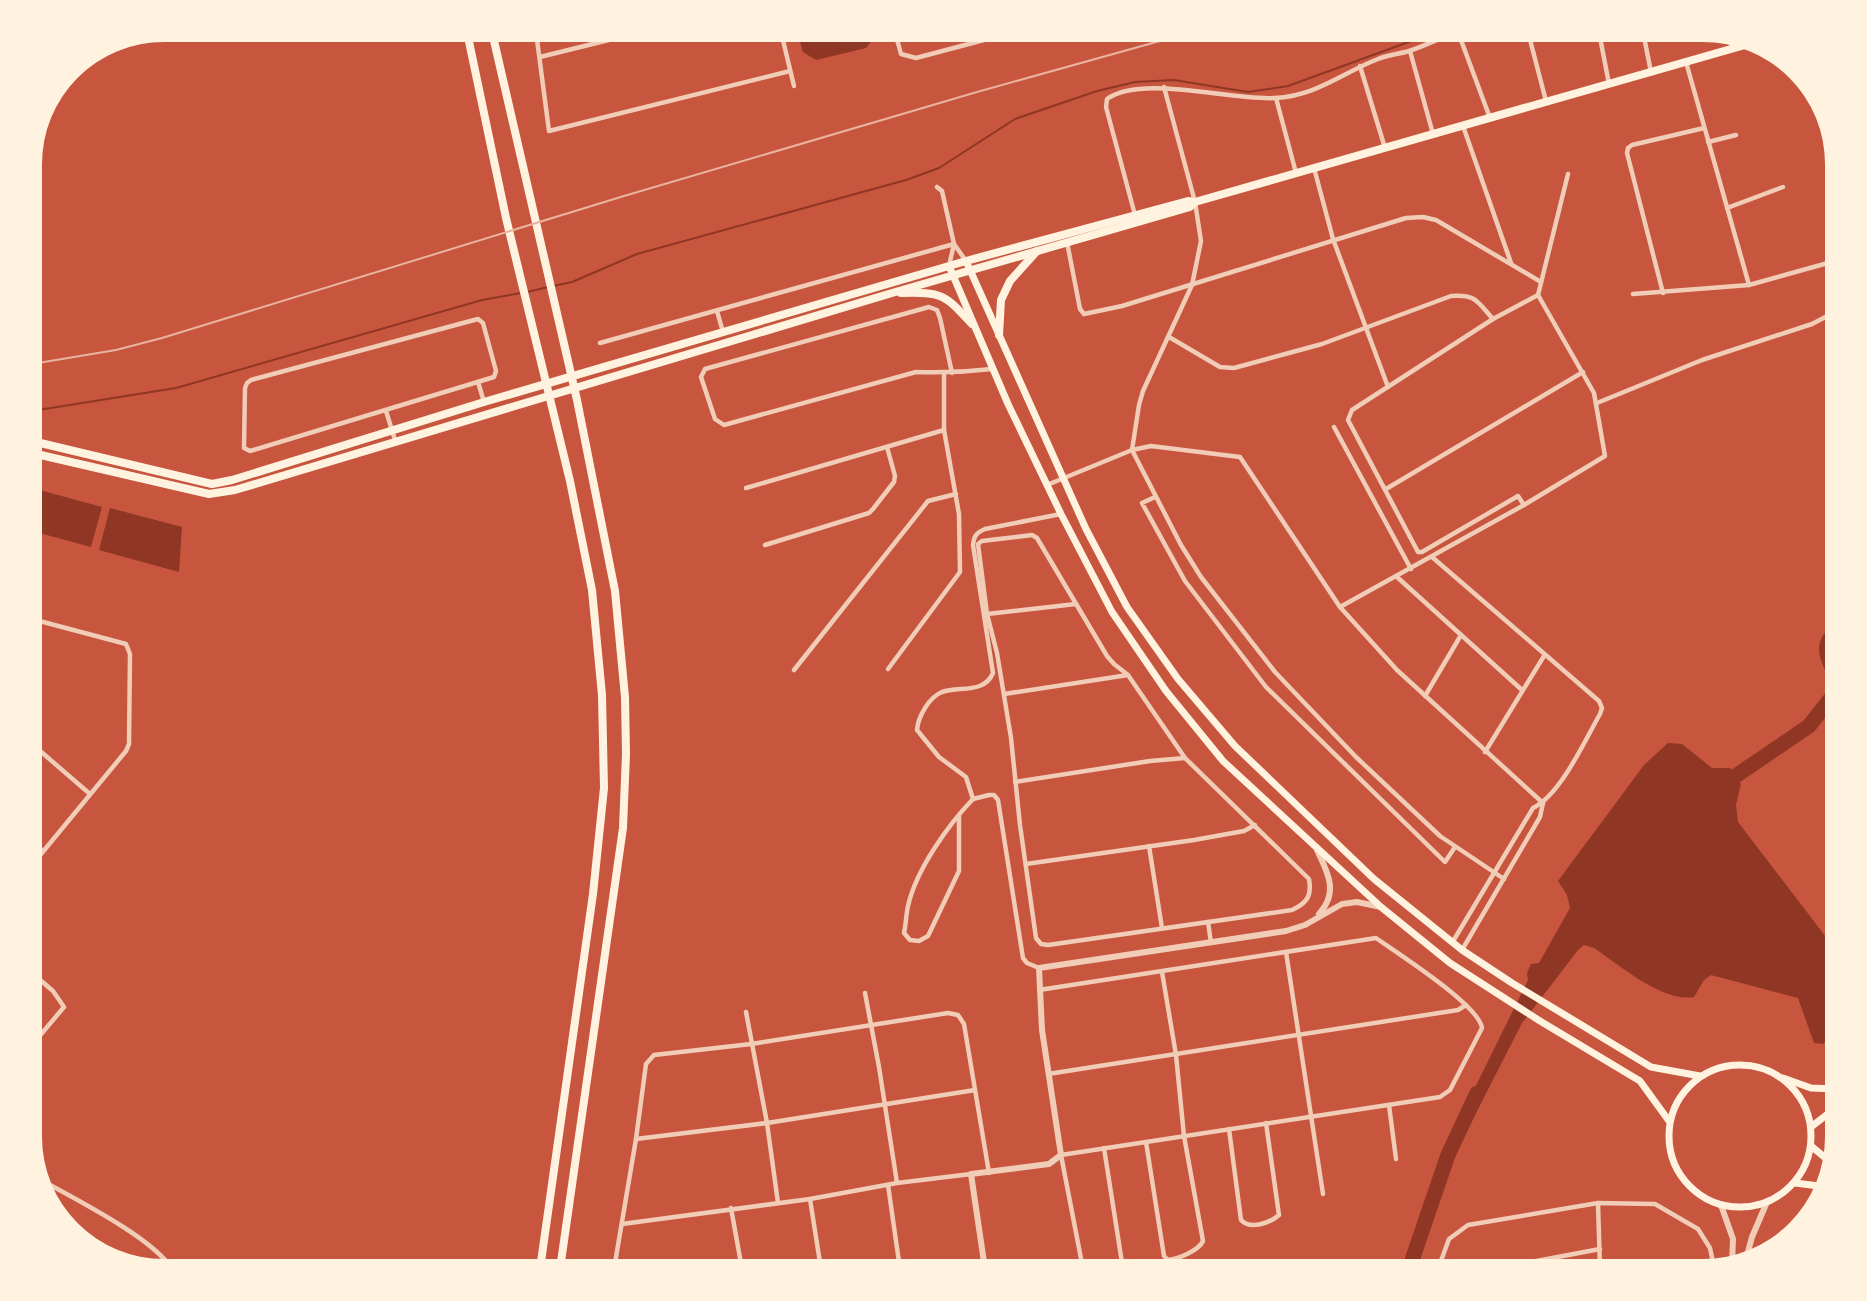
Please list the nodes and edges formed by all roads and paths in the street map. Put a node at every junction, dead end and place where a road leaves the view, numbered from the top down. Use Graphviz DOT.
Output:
graph roads {
  1 [pos="469,42"];
  2 [pos="494,42"];
  3 [pos="538,42"];
  4 [pos="601,42"];
  5 [pos="783,42"];
  6 [pos="898,42"];
  7 [pos="976,42"];
  8 [pos="1432,42"];
  9 [pos="1461,42"];
  10 [pos="1531,42"];
  11 [pos="1601,42"];
  12 [pos="1645,42"];
  13 [pos="972,43"];
  14 [pos="1736,46"];
  15 [pos="1410,51"];
  16 [pos="540,57"];
  17 [pos="1686,62"];
  18 [pos="1360,66"];
  19 [pos="790,71"];
  20 [pos="1651,72"];
  21 [pos="1610,84"];
  22 [pos="794,86"];
  23 [pos="1164,87"];
  24 [pos="1276,98"];
  25 [pos="1546,102"];
  26 [pos="1490,118"];
  27 [pos="1463,126"];
  28 [pos="1704,128"];
  29 [pos="1433,134"];
  30 [pos="1737,135"];
  31 [pos="1708,142"];
  32 [pos="1386,148"];
  33 [pos="1314,168"];
  34 [pos="1296,174"];
  35 [pos="1568,174"];
  36 [pos="937,187"];
  37 [pos="1783,187"];
  38 [pos="1196,202"];
  39 [pos="1727,208"];
  40 [pos="1135,215"];
  41 [pos="1334,239"];
  42 [pos="1067,242"];
  43 [pos="954,243"];
  44 [pos="1038,250"];
  45 [pos="966,261"];
  46 [pos="1511,263"];
  47 [pos="1825,264"];
  48 [pos="949,266"];
  49 [pos="970,270"];
  50 [pos="953,275"];
  51 [pos="1542,282"];
  52 [pos="1192,285"];
  53 [pos="1749,285"];
  54 [pos="892,293"];
  55 [pos="1663,293"];
  56 [pos="1633,294"];
  57 [pos="1538,295"];
  58 [pos="717,311"];
  59 [pos="1825,318"];
  60 [pos="1493,319"];
  61 [pos="972,324"];
  62 [pos="1365,328"];
  63 [pos="723,332"];
  64 [pos="999,335"];
  65 [pos="1169,337"];
  66 [pos="600,343"];
  67 [pos="992,369"];
  68 [pos="1583,372"];
  69 [pos="944,373"];
  70 [pos="952,373"];
  71 [pos="478,382"];
  72 [pos="1388,387"];
  73 [pos="484,402"];
  74 [pos="1597,403"];
  75 [pos="386,411"];
  76 [pos="1334,427"];
  77 [pos="944,430"];
  78 [pos="392,431"];
  79 [pos="396,442"];
  80 [pos="42,443"];
  81 [pos="886,447"];
  82 [pos="1132,450"];
  83 [pos="42,455"];
  84 [pos="1063,479"];
  85 [pos="1047,485"];
  86 [pos="746,488"];
  87 [pos="1386,489"];
  88 [pos="956,494"];
  89 [pos="1155,497"];
  90 [pos="1524,505"];
  91 [pos="1061,514"];
  92 [pos="765,545"];
  93 [pos="1432,557"];
  94 [pos="1411,569"];
  95 [pos="1396,577"];
  96 [pos="1076,604"];
  97 [pos="1222,605"];
  98 [pos="1340,607"];
  99 [pos="987,614"];
  100 [pos="1210,615"];
  101 [pos="42,622"];
  102 [pos="1461,635"];
  103 [pos="1545,656"];
  104 [pos="888,669"];
  105 [pos="794,670"];
  106 [pos="1128,675"];
  107 [pos="1522,690"];
  108 [pos="1004,694"];
  109 [pos="1425,696"];
  110 [pos="1485,752"];
  111 [pos="42,753"];
  112 [pos="1185,758"];
  113 [pos="1015,782"];
  114 [pos="90,794"];
  115 [pos="973,799"];
  116 [pos="1543,803"];
  117 [pos="959,815"];
  118 [pos="1255,825"];
  119 [pos="1149,846"];
  120 [pos="1455,847"];
  121 [pos="1317,850"];
  122 [pos="43,851"];
  123 [pos="1026,864"];
  124 [pos="1494,873"];
  125 [pos="1504,879"];
  126 [pos="1381,907"];
  127 [pos="1317,916"];
  128 [pos="1208,922"];
  129 [pos="1162,928"];
  130 [pos="1211,943"];
  131 [pos="1452,943"];
  132 [pos="1462,950"];
  133 [pos="1286,952"];
  134 [pos="1039,968"];
  135 [pos="1162,972"];
  136 [pos="42,982"];
  137 [pos="1040,990"];
  138 [pos="865,993"];
  139 [pos="1466,1005"];
  140 [pos="746,1012"];
  141 [pos="872,1025"];
  142 [pos="42,1033"];
  143 [pos="1300,1035"];
  144 [pos="751,1044"];
  145 [pos="1176,1055"];
  146 [pos="1048,1074"];
  147 [pos="1700,1076"];
  148 [pos="1781,1077"];
  149 [pos="1825,1089"];
  150 [pos="975,1090"];
  151 [pos="885,1104"];
  152 [pos="1389,1105"];
  153 [pos="1311,1116"];
  154 [pos="1825,1116"];
  155 [pos="1669,1121"];
  156 [pos="767,1123"];
  157 [pos="1266,1123"];
  158 [pos="1812,1127"];
  159 [pos="1229,1129"];
  160 [pos="1184,1136"];
  161 [pos="636,1139"];
  162 [pos="1146,1142"];
  163 [pos="1811,1146"];
  164 [pos="1104,1148"];
  165 [pos="1060,1155"];
  166 [pos="1823,1157"];
  167 [pos="1396,1159"];
  168 [pos="989,1173"];
  169 [pos="971,1174"];
  170 [pos="897,1183"];
  171 [pos="1795,1183"];
  172 [pos="888,1185"];
  173 [pos="1815,1185"];
  174 [pos="52,1187"];
  175 [pos="1323,1194"];
  176 [pos="810,1199"];
  177 [pos="1767,1202"];
  178 [pos="778,1203"];
  179 [pos="1598,1203"];
  180 [pos="1721,1205"];
  181 [pos="731,1208"];
  182 [pos="622,1224"];
  183 [pos="1600,1249"];
  184 [pos="1749,1250"];
  185 [pos="1732,1256"];
  186 [pos="1712,1258"];
  187 [pos="164,1259"];
  188 [pos="541,1259"];
  189 [pos="561,1259"];
  190 [pos="616,1259"];
  191 [pos="740,1259"];
  192 [pos="819,1259"];
  193 [pos="899,1259"];
  194 [pos="984,1259"];
  195 [pos="1081,1259"];
  196 [pos="1121,1259"];
  197 [pos="1167,1259"];
  198 [pos="1174,1259"];
  199 [pos="1442,1259"];
  200 [pos="1547,1259"];
  201 [pos="1600,1259"];
  1 -- 188 [label="highway"];
  2 -- 189 [label="highway"];
  3 -- 16 [label="street"];
  4 -- 16 [label="street"];
  5 -- 19 [label="street"];
  6 -- 13 [label="street"];
  7 -- 13 [label="street"];
  8 -- 15 [label="street"];
  9 -- 26 [label="street"];
  10 -- 25 [label="street"];
  11 -- 21 [label="street"];
  12 -- 20 [label="street"];
  14 -- 17 [label="main road"];
  15 -- 18 [label="street"];
  15 -- 29 [label="street"];
  16 -- 19 [label="street"];
  17 -- 20 [label="main road"];
  17 -- 28 [label="street"];
  18 -- 24 [label="street"];
  18 -- 32 [label="street"];
  19 -- 22 [label="street"];
  20 -- 21 [label="main road"];
  21 -- 25 [label="main road"];
  23 -- 24 [label="street"];
  23 -- 38 [label="street"];
  23 -- 40 [label="street"];
  24 -- 34 [label="street"];
  25 -- 26 [label="main road"];
  26 -- 27 [label="main road"];
  27 -- 29 [label="main road"];
  27 -- 46 [label="street"];
  28 -- 31 [label="street"];
  28 -- 55 [label="street"];
  29 -- 32 [label="main road"];
  30 -- 31 [label="street"];
  31 -- 39 [label="street"];
  32 -- 33 [label="main road"];
  33 -- 34 [label="main road"];
  33 -- 41 [label="street"];
  34 -- 38 [label="main road"];
  35 -- 51 [label="street"];
  36 -- 43 [label="street"];
  37 -- 39 [label="street"];
  38 -- 40 [label="main road"];
  38 -- 42 [label="main road"];
  38 -- 52 [label="street"];
  39 -- 53 [label="street"];
  40 -- 45 [label="main road"];
  41 -- 46 [label="street"];
  41 -- 52 [label="street"];
  41 -- 62 [label="street"];
  42 -- 44 [label="main road"];
  42 -- 52 [label="street"];
  43 -- 45 [label="street"];
  43 -- 48 [label="street"];
  43 -- 58 [label="street"];
  44 -- 49 [label="main road"];
  44 -- 64 [label="main road"];
  45 -- 48 [label="main road"];
  45 -- 49 [label="main road"];
  46 -- 51 [label="street"];
  47 -- 53 [label="street"];
  48 -- 50 [label="main road"];
  48 -- 63 [label="main road"];
  49 -- 50 [label="main road"];
  49 -- 64 [label="main road"];
  50 -- 54 [label="main road"];
  50 -- 61 [label="main road"];
  51 -- 57 [label="street"];
  52 -- 65 [label="street"];
  53 -- 55 [label="street"];
  54 -- 61 [label="main road"];
  54 -- 79 [label="main road"];
  55 -- 56 [label="street"];
  57 -- 60 [label="street"];
  57 -- 68 [label="street"];
  58 -- 63 [label="street"];
  58 -- 66 [label="street"];
  59 -- 74 [label="street"];
  60 -- 62 [label="street"];
  60 -- 72 [label="street"];
  61 -- 67 [label="main road"];
  62 -- 65 [label="street"];
  62 -- 72 [label="street"];
  63 -- 73 [label="main road"];
  64 -- 84 [label="main road"];
  65 -- 82 [label="street"];
  67 -- 70 [label="street"];
  67 -- 85 [label="main road"];
  68 -- 74 [label="street"];
  68 -- 87 [label="street"];
  69 -- 70 [label="street"];
  69 -- 70 [label="street"];
  69 -- 77 [label="street"];
  71 -- 73 [label="street"];
  71 -- 75 [label="street"];
  71 -- 75 [label="street"];
  72 -- 87 [label="street"];
  73 -- 78 [label="main road"];
  74 -- 90 [label="street"];
  75 -- 78 [label="street"];
  76 -- 94 [label="street"];
  77 -- 81 [label="street"];
  77 -- 88 [label="street"];
  78 -- 79 [label="street"];
  78 -- 80 [label="main road"];
  79 -- 83 [label="main road"];
  81 -- 86 [label="street"];
  81 -- 92 [label="street"];
  82 -- 84 [label="street"];
  82 -- 89 [label="street"];
  82 -- 98 [label="street"];
  84 -- 85 [label="street"];
  84 -- 131 [label="main road"];
  85 -- 91 [label="main road"];
  87 -- 90 [label="street"];
  88 -- 104 [label="street"];
  88 -- 105 [label="street"];
  89 -- 97 [label="street"];
  89 -- 100 [label="street"];
  90 -- 93 [label="street"];
  91 -- 115 [label="street"];
  91 -- 121 [label="main road"];
  93 -- 94 [label="street"];
  93 -- 103 [label="street"];
  94 -- 95 [label="street"];
  95 -- 98 [label="street"];
  95 -- 102 [label="street"];
  96 -- 99 [label="street"];
  96 -- 99 [label="street"];
  96 -- 106 [label="street"];
  97 -- 100 [label="street"];
  97 -- 120 [label="street"];
  98 -- 109 [label="street"];
  99 -- 108 [label="street"];
  100 -- 120 [label="street"];
  101 -- 114 [label="street"];
  102 -- 107 [label="street"];
  102 -- 109 [label="street"];
  103 -- 107 [label="street"];
  103 -- 116 [label="street"];
  106 -- 108 [label="street"];
  106 -- 112 [label="street"];
  107 -- 110 [label="street"];
  108 -- 113 [label="street"];
  109 -- 110 [label="street"];
  110 -- 116 [label="street"];
  111 -- 114 [label="street"];
  112 -- 113 [label="street"];
  112 -- 118 [label="street"];
  113 -- 123 [label="street"];
  114 -- 122 [label="street"];
  115 -- 117 [label="street"];
  115 -- 134 [label="street"];
  116 -- 124 [label="street"];
  116 -- 125 [label="street"];
  117 -- 117 [label="street"];
  118 -- 119 [label="street"];
  118 -- 128 [label="street"];
  119 -- 123 [label="street"];
  119 -- 129 [label="street"];
  120 -- 124 [label="street"];
  121 -- 126 [label="main road"];
  121 -- 127 [label="street"];
  123 -- 129 [label="street"];
  124 -- 125 [label="street"];
  124 -- 131 [label="street"];
  125 -- 132 [label="street"];
  126 -- 127 [label="street"];
  126 -- 155 [label="main road"];
  127 -- 130 [label="street"];
  128 -- 129 [label="street"];
  128 -- 130 [label="street"];
  130 -- 134 [label="street"];
  131 -- 132 [label="main road"];
  132 -- 147 [label="main road"];
  133 -- 135 [label="street"];
  133 -- 139 [label="street"];
  133 -- 143 [label="street"];
  134 -- 137 [label="street"];
  135 -- 137 [label="street"];
  135 -- 145 [label="street"];
  136 -- 142 [label="street"];
  137 -- 146 [label="street"];
  138 -- 141 [label="street"];
  139 -- 143 [label="street"];
  139 -- 152 [label="street"];
  140 -- 144 [label="street"];
  141 -- 144 [label="street"];
  141 -- 150 [label="street"];
  141 -- 151 [label="street"];
  143 -- 145 [label="street"];
  143 -- 153 [label="street"];
  144 -- 156 [label="street"];
  144 -- 161 [label="street"];
  145 -- 146 [label="street"];
  145 -- 160 [label="street"];
  146 -- 165 [label="street"];
  147 -- 148 [label="main road"];
  147 -- 155 [label="main road"];
  148 -- 149 [label="main road"];
  148 -- 158 [label="main road"];
  150 -- 151 [label="street"];
  150 -- 168 [label="street"];
  151 -- 156 [label="street"];
  151 -- 170 [label="street"];
  152 -- 153 [label="street"];
  152 -- 167 [label="street"];
  153 -- 157 [label="street"];
  153 -- 175 [label="street"];
  154 -- 158 [label="main road"];
  155 -- 180 [label="main road"];
  156 -- 161 [label="street"];
  156 -- 178 [label="street"];
  157 -- 159 [label="street"];
  157 -- 159 [label="street"];
  158 -- 163 [label="main road"];
  159 -- 160 [label="street"];
  160 -- 162 [label="street"];
  160 -- 198 [label="street"];
  161 -- 182 [label="street"];
  162 -- 164 [label="street"];
  162 -- 197 [label="street"];
  163 -- 166 [label="main road"];
  163 -- 171 [label="main road"];
  164 -- 165 [label="street"];
  164 -- 196 [label="street"];
  165 -- 168 [label="street"];
  165 -- 195 [label="street"];
  168 -- 169 [label="street"];
  169 -- 170 [label="street"];
  169 -- 194 [label="street"];
  170 -- 172 [label="street"];
  171 -- 173 [label="main road"];
  171 -- 177 [label="main road"];
  172 -- 176 [label="street"];
  172 -- 193 [label="street"];
  174 -- 187 [label="street"];
  176 -- 178 [label="street"];
  176 -- 192 [label="street"];
  177 -- 180 [label="main road"];
  177 -- 184 [label="street"];
  178 -- 181 [label="street"];
  179 -- 183 [label="street"];
  179 -- 186 [label="street"];
  179 -- 199 [label="street"];
  180 -- 185 [label="street"];
  181 -- 182 [label="street"];
  181 -- 191 [label="street"];
  182 -- 190 [label="street"];
  183 -- 200 [label="street"];
  183 -- 201 [label="street"];
}
